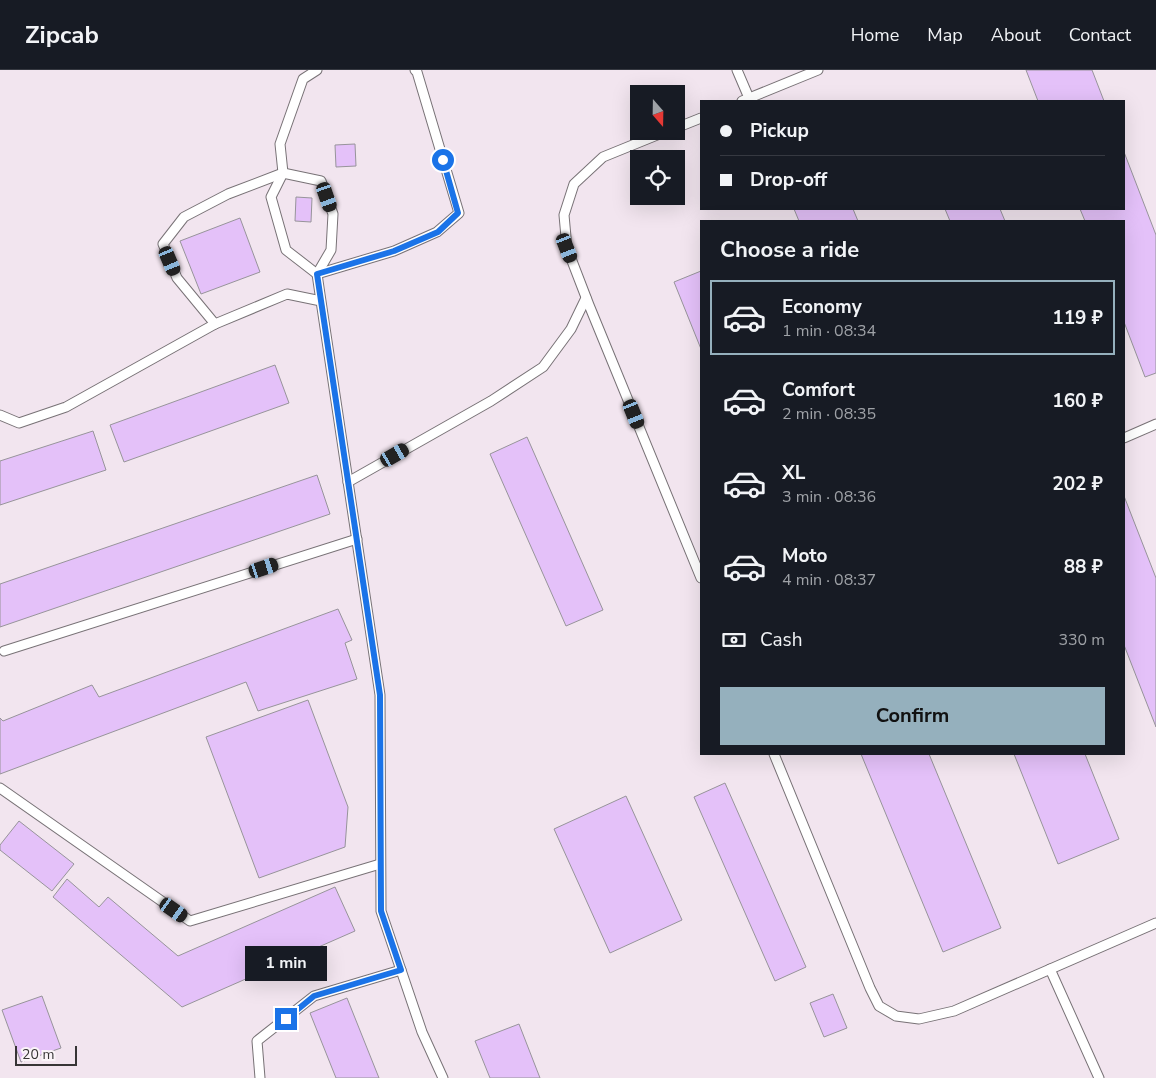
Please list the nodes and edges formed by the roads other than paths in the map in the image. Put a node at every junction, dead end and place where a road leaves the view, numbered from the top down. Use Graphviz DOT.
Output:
graph roads {
  1 [pos="317,70"];
  2 [pos="415,70"];
  3 [pos="737,70"];
  4 [pos="818,70"];
  5 [pos="746,100"];
  6 [pos="700,118"];
  7 [pos="685,124"];
  8 [pos="645,140"];
  9 [pos="283,173"];
  10 [pos="317,274"];
  11 [pos="586,298"];
  12 [pos="321,302"];
  13 [pos="215,324"];
  14 [pos="0,415"];
  15 [pos="1156,424"];
  16 [pos="1125,438"];
  17 [pos="348,482"];
  18 [pos="356,539"];
  19 [pos="700,576"];
  20 [pos="4,651"];
  21 [pos="774,755"];
  22 [pos="0,788"];
  23 [pos="380,864"];
  24 [pos="1156,923"];
  25 [pos="1050,969"];
  26 [pos="401,970"];
  27 [pos="260,1078"];
  28 [pos="443,1078"];
  29 [pos="1099,1078"];
  1 -- 9 [label="lane"];
  2 -- 10 [label="lane"];
  3 -- 5 [label="lane"];
  4 -- 5 [label="lane"];
  6 -- 7 [label="lane"];
  8 -- 11 [label="lane"];
  9 -- 10 [label="lane"];
  9 -- 10 [label="lane"];
  9 -- 13 [label="lane"];
  10 -- 12 [label="lane"];
  11 -- 17 [label="lane"];
  11 -- 19 [label="lane"];
  12 -- 13 [label="lane"];
  12 -- 17 [label="lane"];
  13 -- 14 [label="lane"];
  15 -- 16 [label="lane"];
  17 -- 18 [label="lane"];
  18 -- 20 [label="lane"];
  18 -- 23 [label="lane"];
  21 -- 25 [label="lane"];
  22 -- 23 [label="lane"];
  23 -- 26 [label="lane"];
  24 -- 25 [label="lane"];
  25 -- 29 [label="lane"];
  26 -- 27 [label="lane"];
  26 -- 28 [label="lane"];
}
